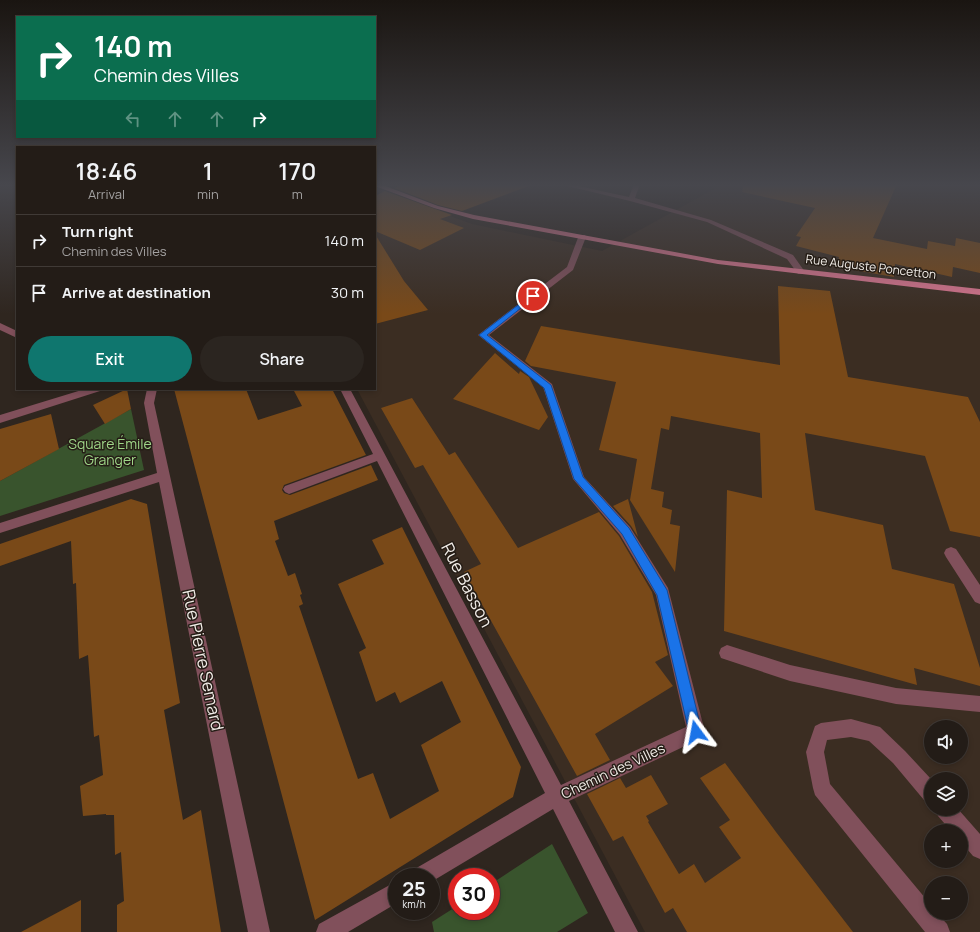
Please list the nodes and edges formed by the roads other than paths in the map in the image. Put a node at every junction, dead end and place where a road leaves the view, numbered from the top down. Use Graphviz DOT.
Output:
graph roads {
  1 [pos="530,227"];
  2 [pos="724,227"];
  3 [pos="582,237"];
  4 [pos="801,272"];
  5 [pos="980,292"];
  6 [pos="0,326"];
  7 [pos="16,335"];
  8 [pos="67,390"];
  9 [pos="93,390"];
  10 [pos="152,390"];
  11 [pos="346,390"];
  12 [pos="55,403"];
  13 [pos="0,419"];
  14 [pos="379,456"];
  15 [pos="165,475"];
  16 [pos="289,489"];
  17 [pos="0,528"];
  18 [pos="951,553"];
  19 [pos="980,597"];
  20 [pos="727,653"];
  21 [pos="980,704"];
  22 [pos="924,785"];
  23 [pos="556,797"];
  24 [pos="951,816"];
  25 [pos="980,849"];
  26 [pos="435,868"];
  27 [pos="388,896"];
  28 [pos="259,932"];
  29 [pos="327,932"];
  30 [pos="627,932"];
  31 [pos="938,932"];
  1 -- 3 [label="main road"];
  2 -- 4 [label="street, Rue Auguste Poncetton"];
  3 -- 4 [label="main road"];
  3 -- 23 [label="street, Chemin des Villes"];
  4 -- 5 [label="main road, Rue Auguste Poncetton"];
  6 -- 7 [label="street"];
  8 -- 12 [label="street"];
  9 -- 12 [label="street"];
  10 -- 15 [label="street, Rue Pierre Semard"];
  11 -- 14 [label="street, Rue Basson"];
  12 -- 13 [label="street"];
  14 -- 16 [label="street"];
  14 -- 23 [label="street, Rue Basson"];
  15 -- 17 [label="street"];
  15 -- 28 [label="street, Rue Pierre Semard"];
  18 -- 19 [label="street"];
  20 -- 21 [label="street"];
  22 -- 31 [label="street"];
  23 -- 26 [label="street, Chemin des Villes"];
  23 -- 30 [label="street, Rue Basson"];
  24 -- 25 [label="street"];
  27 -- 29 [label="street"];
}
